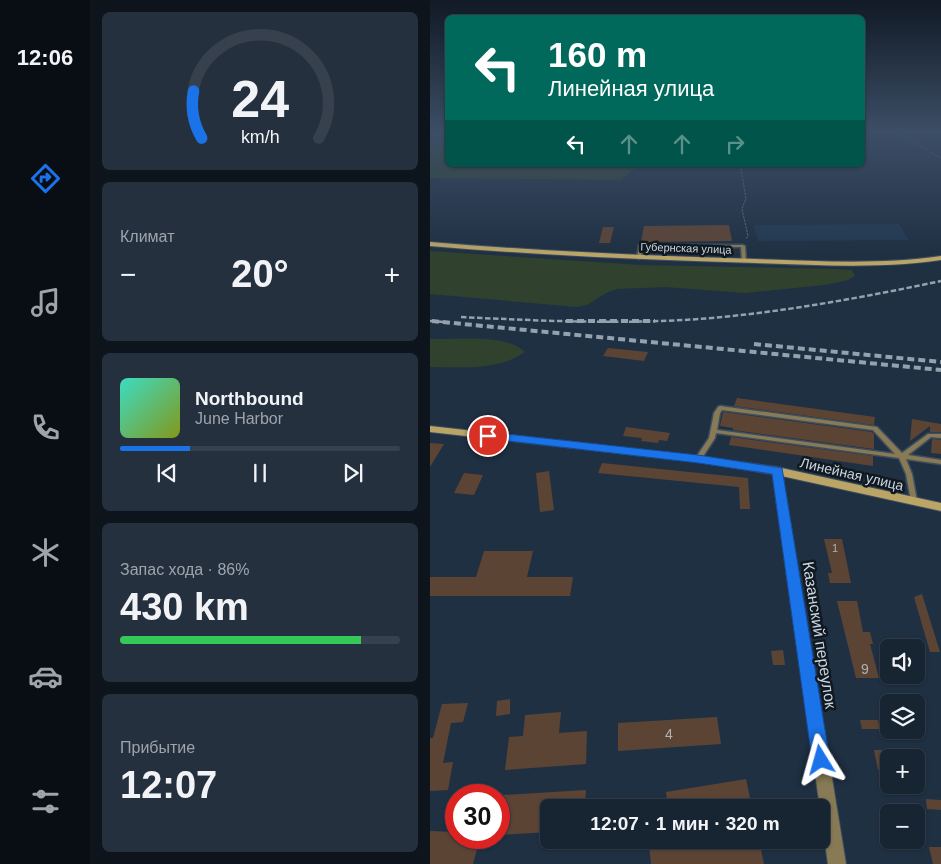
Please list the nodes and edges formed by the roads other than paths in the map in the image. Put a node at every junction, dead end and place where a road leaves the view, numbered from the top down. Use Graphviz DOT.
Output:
graph roads {
  1 [pos="430,244"];
  2 [pos="639,258"];
  3 [pos="941,258"];
  4 [pos="744,261"];
  5 [pos="430,429"];
  6 [pos="713,431"];
  7 [pos="941,436"];
  8 [pos="902,457"];
  9 [pos="698,459"];
  10 [pos="941,462"];
  11 [pos="777,471"];
  12 [pos="914,501"];
  13 [pos="941,507"];
  14 [pos="837,864"];
  1 -- 2 [label="main road, Губернская улица"];
  2 -- 4 [label="main road, Губернская улица"];
  2 -- 4 [label="lane"];
  3 -- 4 [label="main road, Губернская улица"];
  5 -- 9 [label="main road, Линейная улица"];
  6 -- 8 [label="lane"];
  6 -- 8 [label="lane"];
  6 -- 9 [label="lane"];
  7 -- 8 [label="lane"];
  8 -- 10 [label="lane"];
  8 -- 12 [label="lane"];
  9 -- 11 [label="main road, Линейная улица"];
  11 -- 12 [label="main road, Линейная улица"];
  11 -- 14 [label="street, Казанский переулок"];
  12 -- 13 [label="main road, Линейная улица"];
}
